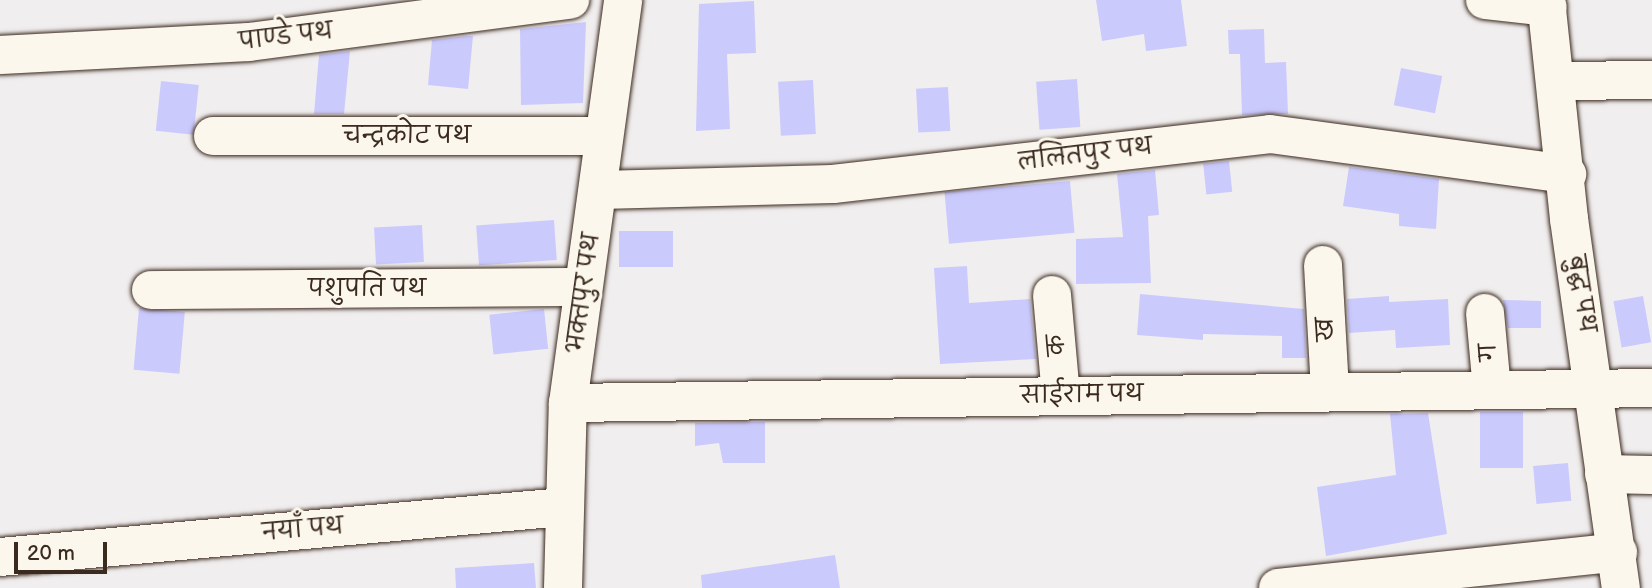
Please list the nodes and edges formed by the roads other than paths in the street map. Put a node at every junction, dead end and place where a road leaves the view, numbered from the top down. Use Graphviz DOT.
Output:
graph roads {
  1 [pos="570,0"];
  2 [pos="623,0"];
  3 [pos="1485,0"];
  4 [pos="1547,3"];
  5 [pos="0,55"];
  6 [pos="1652,80"];
  7 [pos="1559,81"];
  8 [pos="213,136"];
  9 [pos="602,136"];
  10 [pos="1567,174"];
  11 [pos="600,190"];
  12 [pos="1323,265"];
  13 [pos="582,288"];
  14 [pos="151,290"];
  15 [pos="1052,295"];
  16 [pos="1486,313"];
  17 [pos="1652,387"];
  18 [pos="1596,388"];
  19 [pos="1492,390"];
  20 [pos="1330,392"];
  21 [pos="1061,395"];
  22 [pos="568,403"];
  23 [pos="1604,474"];
  24 [pos="1652,475"];
  25 [pos="564,507"];
  26 [pos="0,557"];
  27 [pos="1619,570"];
  28 [pos="563,588"];
  29 [pos="1278,588"];
  1 -- 5 [label="street, पाण्डे पथ"];
  2 -- 9 [label="street, भक्तपुर पथ"];
  3 -- 4 [label="street"];
  4 -- 7 [label="street, बुद्ध पथ"];
  6 -- 7 [label="street"];
  7 -- 10 [label="street, बुद्ध पथ"];
  8 -- 9 [label="street, चन्द्रकोट पथ"];
  9 -- 11 [label="street, भक्तपुर पथ"];
  10 -- 11 [label="street, ललितपुर पथ"];
  10 -- 18 [label="street, बुद्ध पथ"];
  11 -- 13 [label="street, भक्तपुर पथ"];
  12 -- 20 [label="street, ख"];
  13 -- 14 [label="street, पशुपति पथ"];
  13 -- 22 [label="street, भक्तपुर पथ"];
  15 -- 21 [label="street, क"];
  16 -- 19 [label="street, ग"];
  17 -- 18 [label="street, साईराम पथ"];
  18 -- 19 [label="street, साईराम पथ"];
  18 -- 23 [label="street, बुद्ध पथ"];
  19 -- 20 [label="street, साईराम पथ"];
  20 -- 21 [label="street, साईराम पथ"];
  21 -- 22 [label="street, साईराम पथ"];
  22 -- 25 [label="street, भक्तपुर पथ"];
  23 -- 24 [label="street"];
  23 -- 27 [label="street, बुद्ध पथ"];
  25 -- 26 [label="street, नयाँ पथ"];
  25 -- 28 [label="street, भक्तपुर पथ"];
  27 -- 29 [label="street"];
}
